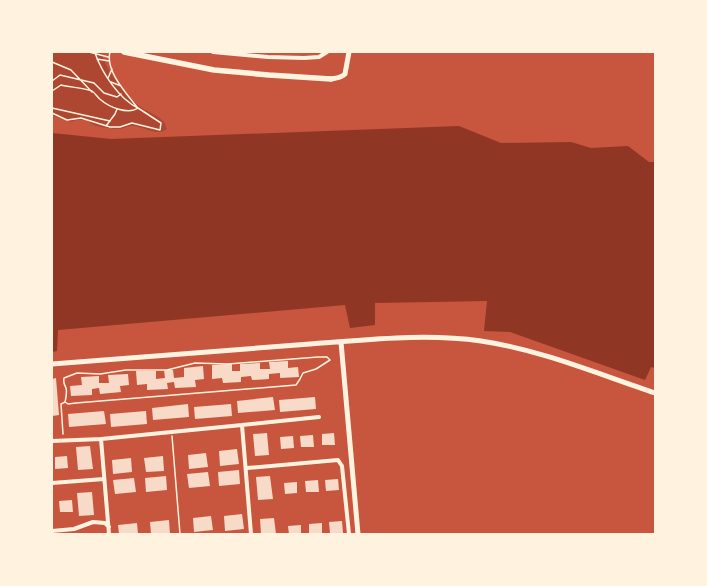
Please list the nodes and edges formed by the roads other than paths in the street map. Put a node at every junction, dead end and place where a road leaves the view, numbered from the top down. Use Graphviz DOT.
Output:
graph roads {
  1 [pos="124,52"];
  2 [pos="213,52"];
  3 [pos="327,52"];
  4 [pos="349,52"];
  5 [pos="331,79"];
  6 [pos="341,342"];
  7 [pos="52,364"];
  8 [pos="655,393"];
  9 [pos="320,417"];
  10 [pos="242,425"];
  11 [pos="101,439"];
  12 [pos="52,441"];
  13 [pos="247,468"];
  14 [pos="104,479"];
  15 [pos="52,483"];
  16 [pos="109,528"];
  17 [pos="52,531"];
  18 [pos="109,534"];
  19 [pos="251,534"];
  20 [pos="349,534"];
  21 [pos="358,534"];
  1 -- 5 [label="main road"];
  2 -- 3 [label="street"];
  4 -- 5 [label="street"];
  6 -- 7 [label="street"];
  6 -- 8 [label="street"];
  6 -- 21 [label="street"];
  9 -- 10 [label="street"];
  10 -- 11 [label="street"];
  10 -- 13 [label="street"];
  11 -- 12 [label="street"];
  11 -- 14 [label="street"];
  13 -- 19 [label="street"];
  13 -- 20 [label="street"];
  14 -- 15 [label="street"];
  14 -- 16 [label="street"];
  16 -- 17 [label="street"];
  16 -- 18 [label="street"];
}
